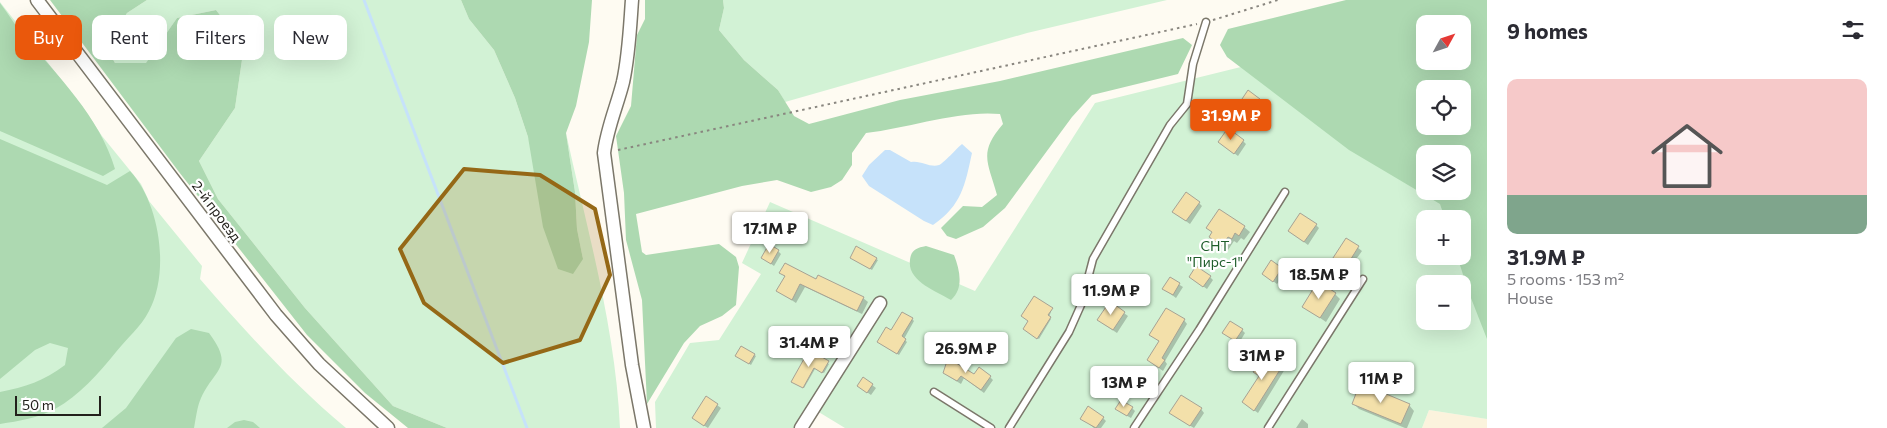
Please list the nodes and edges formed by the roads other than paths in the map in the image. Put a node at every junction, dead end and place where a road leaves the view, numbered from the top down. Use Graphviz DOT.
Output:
graph roads {
  1 [pos="37,0"];
  2 [pos="632,0"];
  3 [pos="1206,22"];
  4 [pos="1285,192"];
  5 [pos="1362,279"];
  6 [pos="880,303"];
  7 [pos="934,392"];
  8 [pos="388,428"];
  9 [pos="644,428"];
  10 [pos="801,428"];
  11 [pos="991,428"];
  12 [pos="1009,428"];
  13 [pos="1134,428"];
  14 [pos="1268,428"];
  1 -- 8 [label="street, 2-й проезд"];
  2 -- 9 [label="street"];
  3 -- 12 [label="lane"];
  4 -- 13 [label="lane"];
  5 -- 14 [label="lane"];
  6 -- 10 [label="street"];
  7 -- 11 [label="lane"];
}
